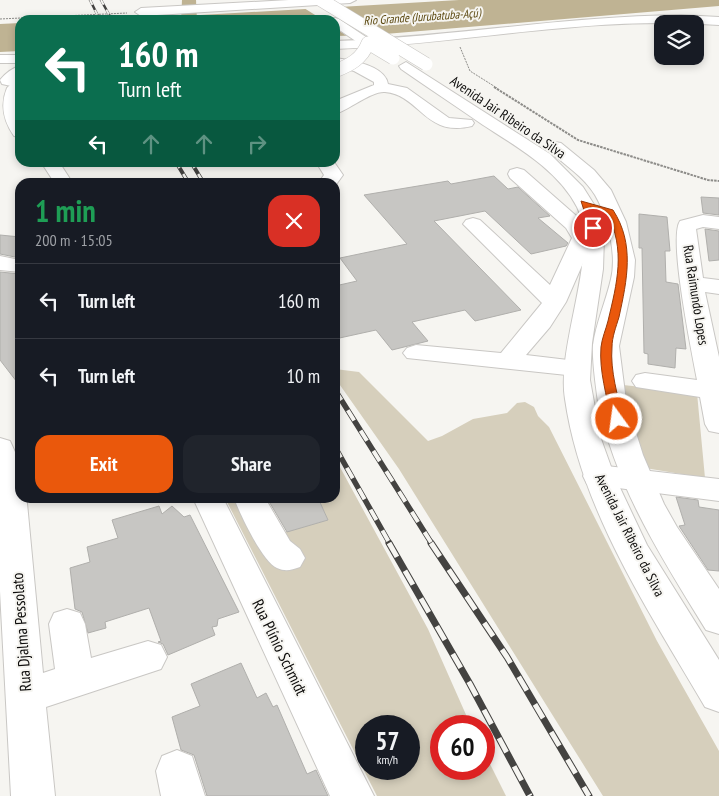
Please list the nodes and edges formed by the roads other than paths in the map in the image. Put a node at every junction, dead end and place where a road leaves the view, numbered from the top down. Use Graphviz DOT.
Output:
graph roads {
  1 [pos="300,0"];
  2 [pos="321,0"];
  3 [pos="350,0"];
  4 [pos="141,12"];
  5 [pos="324,15"];
  6 [pos="719,21"];
  7 [pos="340,25"];
  8 [pos="368,43"];
  9 [pos="340,45"];
  10 [pos="0,59"];
  11 [pos="15,59"];
  12 [pos="340,63"];
  13 [pos="340,69"];
  14 [pos="12,85"];
  15 [pos="381,87"];
  16 [pos="340,107"];
  17 [pos="466,123"];
  18 [pos="520,123"];
  19 [pos="15,126"];
  20 [pos="543,138"];
  21 [pos="53,167"];
  22 [pos="328,167"];
  23 [pos="517,174"];
  24 [pos="60,178"];
  25 [pos="331,178"];
  26 [pos="584,202"];
  27 [pos="610,211"];
  28 [pos="719,223"];
  29 [pos="474,224"];
  30 [pos="692,284"];
  31 [pos="719,287"];
  32 [pos="554,302"];
  33 [pos="416,353"];
  34 [pos="507,362"];
  35 [pos="576,368"];
  36 [pos="713,379"];
  37 [pos="645,381"];
  38 [pos="719,424"];
  39 [pos="598,476"];
  40 [pos="638,479"];
  41 [pos="10,480"];
  42 [pos="719,490"];
  43 [pos="210,503"];
  44 [pos="252,503"];
  45 [pos="288,558"];
  46 [pos="671,615"];
  47 [pos="719,619"];
  48 [pos="67,624"];
  49 [pos="11,640"];
  50 [pos="719,656"];
  51 [pos="148,657"];
  52 [pos="76,681"];
  53 [pos="719,694"];
  54 [pos="26,696"];
  55 [pos="33,796"];
  56 [pos="352,796"];
  1 -- 5 [label="main road"];
  2 -- 18 [label="main road, Avenida Jair Ribeiro da Silva, bridge"];
  3 -- 4 [label="main road"];
  6 -- 9 [label="main road"];
  7 -- 8 [label="main road, Avenida Jair Ribeiro da Silva"];
  8 -- 13 [label="main road, bridge"];
  8 -- 26 [label="main road, Avenida Jair Ribeiro da Silva, bridge"];
  10 -- 11 [label="main road"];
  12 -- 15 [label="main road"];
  14 -- 19 [label="main road"];
  15 -- 16 [label="main road"];
  15 -- 17 [label="main road"];
  20 -- 27 [label="main road, Avenida Jair Ribeiro da Silva"];
  21 -- 24 [label="main road"];
  22 -- 25 [label="main road"];
  23 -- 32 [label="main road"];
  26 -- 27 [label="main road"];
  26 -- 35 [label="main road, Avenida Jair Ribeiro da Silva"];
  27 -- 40 [label="main road, Avenida Jair Ribeiro da Silva"];
  28 -- 30 [label="main road, Rua Raimundo Lopes"];
  29 -- 32 [label="main road"];
  30 -- 31 [label="main road"];
  30 -- 36 [label="main road, Rua Raimundo Lopes"];
  32 -- 34 [label="main road"];
  33 -- 34 [label="main road"];
  34 -- 35 [label="main road"];
  35 -- 39 [label="main road, Avenida Jair Ribeiro da Silva"];
  36 -- 37 [label="main road"];
  36 -- 38 [label="main road, Rua Raimundo Lopes"];
  39 -- 40 [label="main road"];
  39 -- 46 [label="main road, Avenida Jair Ribeiro da Silva"];
  40 -- 42 [label="main road"];
  40 -- 47 [label="main road, Avenida Jair Ribeiro da Silva"];
  41 -- 49 [label="main road, Rua Djalma Pessolato"];
  43 -- 56 [label="main road, Rua Plínio Schmidt"];
  44 -- 45 [label="main road"];
  46 -- 50 [label="main road"];
  46 -- 53 [label="main road, Avenida Jair Ribeiro da Silva"];
  48 -- 52 [label="main road"];
  49 -- 54 [label="main road, Rua Djalma Pessolato"];
  51 -- 52 [label="main road"];
  52 -- 54 [label="main road"];
  54 -- 55 [label="main road, Rua Djalma Pessolato"];
}
